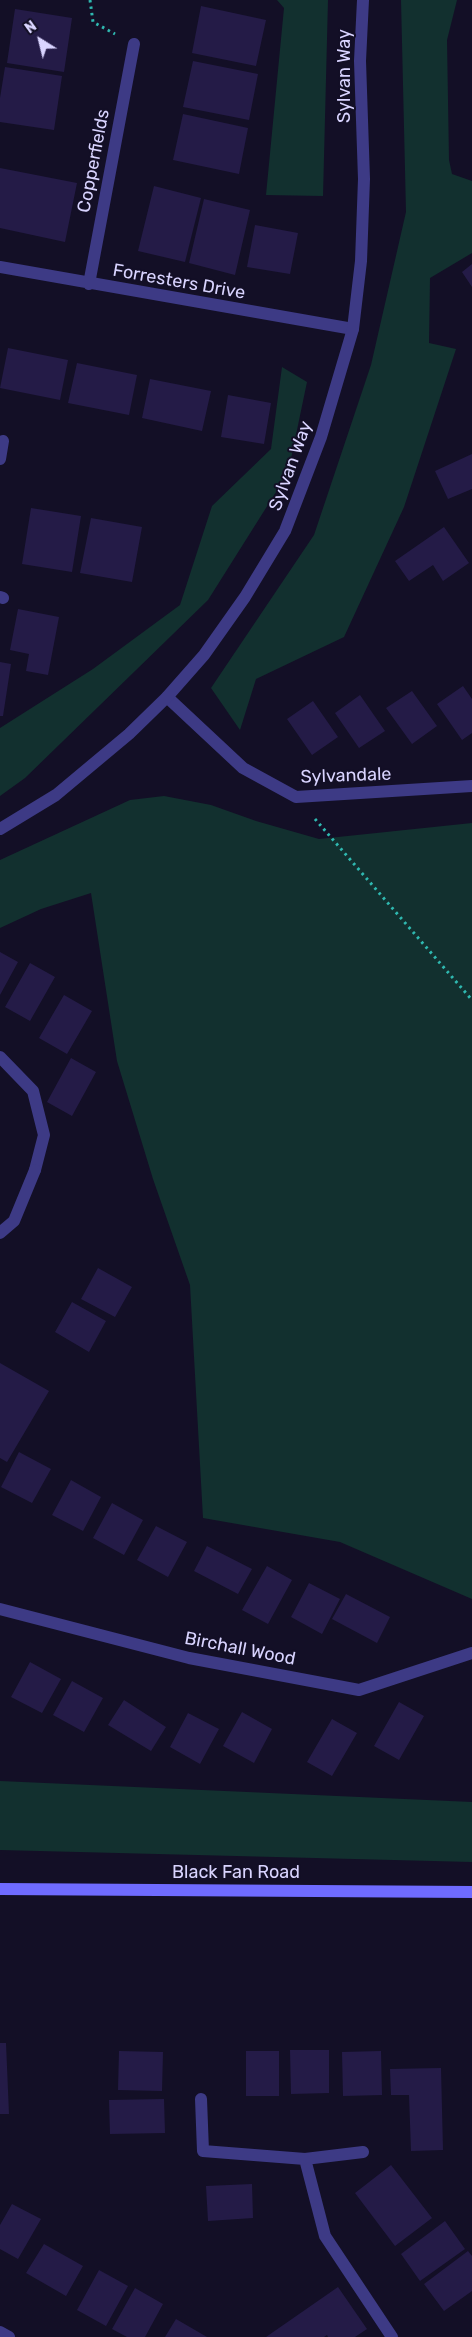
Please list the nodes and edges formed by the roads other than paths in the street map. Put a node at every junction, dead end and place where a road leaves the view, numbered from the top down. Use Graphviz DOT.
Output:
graph roads {
  1 [pos="363,0"];
  2 [pos="134,44"];
  3 [pos="0,267"];
  4 [pos="89,284"];
  5 [pos="353,330"];
  6 [pos="3,441"];
  7 [pos="0,459"];
  8 [pos="168,697"];
  9 [pos="472,786"];
  10 [pos="0,829"];
  11 [pos="0,1057"];
  12 [pos="0,1233"];
  13 [pos="0,1609"];
  14 [pos="472,1653"];
  15 [pos="0,1889"];
  16 [pos="472,1892"];
  17 [pos="201,2099"];
  18 [pos="363,2152"];
  19 [pos="304,2159"];
  20 [pos="0,2332"];
  21 [pos="10,2337"];
  22 [pos="392,2337"];
  1 -- 5 [label="street, Sylvan Way"];
  2 -- 4 [label="street, Copperfields"];
  3 -- 4 [label="street, Forresters Drive"];
  4 -- 5 [label="street, Forresters Drive"];
  5 -- 8 [label="street, Sylvan Way"];
  6 -- 7 [label="street"];
  8 -- 9 [label="street, Sylvandale"];
  8 -- 10 [label="street, Sylvan Way"];
  11 -- 12 [label="street"];
  13 -- 14 [label="street, Birchall Wood"];
  15 -- 16 [label="main road, Black Fan Road"];
  17 -- 19 [label="street"];
  18 -- 19 [label="street"];
  19 -- 22 [label="street"];
  20 -- 21 [label="street"];
}
